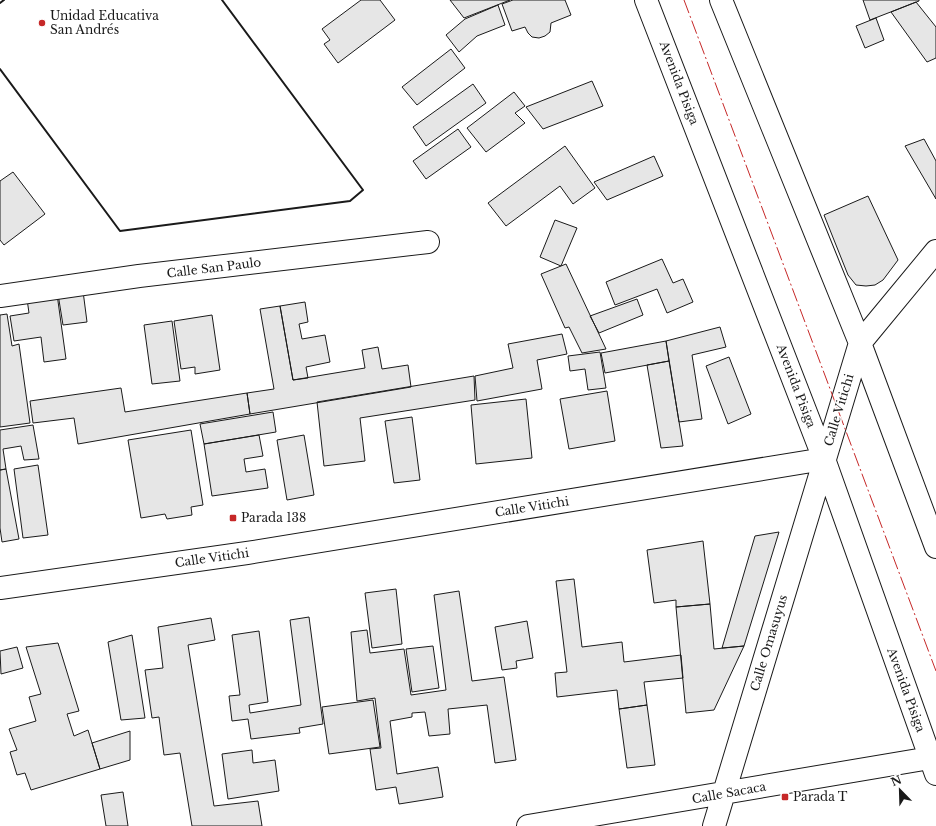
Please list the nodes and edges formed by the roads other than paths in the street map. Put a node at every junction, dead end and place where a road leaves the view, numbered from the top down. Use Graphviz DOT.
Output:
graph roads {
  1 [pos="646,0"];
  2 [pos="721,0"];
  3 [pos="428,242"];
  4 [pos="936,251"];
  5 [pos="0,296"];
  6 [pos="860,343"];
  7 [pos="824,459"];
  8 [pos="936,547"];
  9 [pos="0,588"];
  10 [pos="933,766"];
  11 [pos="724,794"];
  12 [pos="528,826"];
  13 [pos="714,826"];
  1 -- 7 [label="street, Avenida Pisiga"];
  2 -- 6 [label="street"];
  3 -- 5 [label="street, Calle San Paulo"];
  4 -- 6 [label="street, Calle Vitichi"];
  6 -- 7 [label="street, Calle Vitichi"];
  6 -- 8 [label="street"];
  7 -- 9 [label="street, Calle Vitichi"];
  7 -- 10 [label="street, Avenida Pisiga"];
  7 -- 11 [label="street, Calle Omasuyus"];
  10 -- 11 [label="street, Calle Sacaca"];
  11 -- 12 [label="street, Calle Sacaca"];
  11 -- 13 [label="street, Calle Omasuyus"];
}
